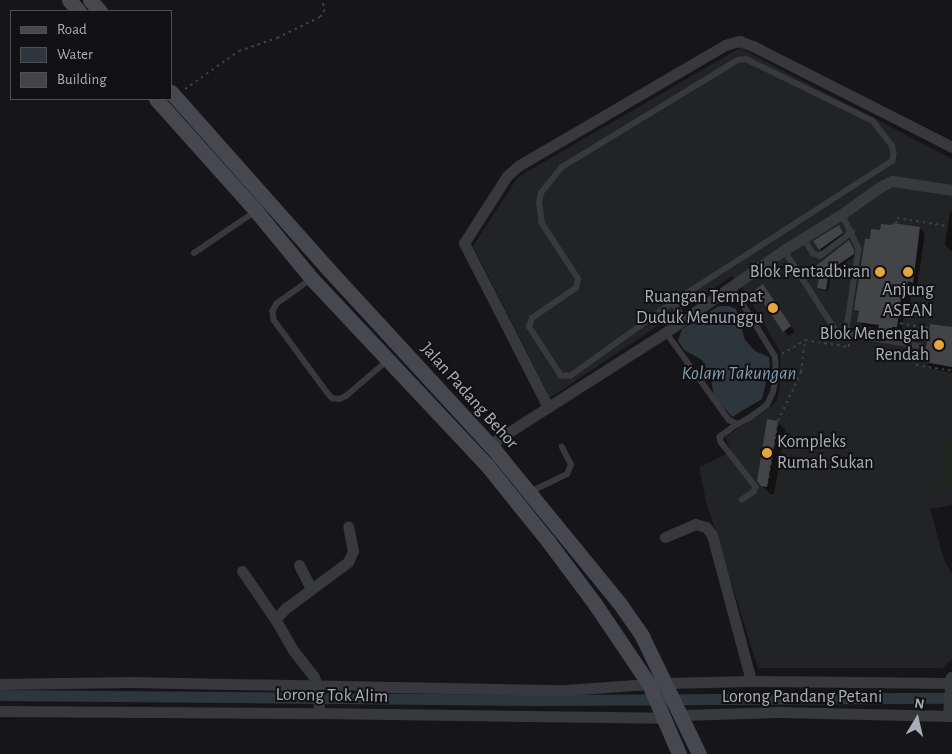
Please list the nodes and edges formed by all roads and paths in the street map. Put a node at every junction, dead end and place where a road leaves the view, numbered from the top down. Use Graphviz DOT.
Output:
graph roads {
  1 [pos="69,0"];
  2 [pos="90,0"];
  3 [pos="323,0"];
  4 [pos="78,10"];
  5 [pos="99,10"];
  6 [pos="173,94"];
  7 [pos="157,100"];
  8 [pos="952,146"];
  9 [pos="952,190"];
  10 [pos="256,211"];
  11 [pos="842,214"];
  12 [pos="896,223"];
  13 [pos="947,226"];
  14 [pos="852,232"];
  15 [pos="804,239"];
  16 [pos="784,250"];
  17 [pos="194,253"];
  18 [pos="312,279"];
  19 [pos="732,287"];
  20 [pos="673,303"];
  21 [pos="685,319"];
  22 [pos="881,320"];
  23 [pos="666,332"];
  24 [pos="846,335"];
  25 [pos="805,340"];
  26 [pos="919,346"];
  27 [pos="387,361"];
  28 [pos="952,371"];
  29 [pos="548,407"];
  30 [pos="738,424"];
  31 [pos="492,447"];
  32 [pos="562,447"];
  33 [pos="486,464"];
  34 [pos="768,484"];
  35 [pos="530,492"];
  36 [pos="742,500"];
  37 [pos="348,526"];
  38 [pos="665,537"];
  39 [pos="299,565"];
  40 [pos="242,571"];
  41 [pos="311,589"];
  42 [pos="275,619"];
  43 [pos="751,681"];
  44 [pos="951,682"];
  45 [pos="666,683"];
  46 [pos="0,684"];
  47 [pos="650,686"];
  48 [pos="317,687"];
  49 [pos="318,710"];
  50 [pos="0,711"];
  51 [pos="681,715"];
  52 [pos="949,715"];
  53 [pos="664,718"];
  54 [pos="679,754"];
  55 [pos="699,754"];
  1 -- 4 [label="main road"];
  2 -- 5 [label="main road"];
  3 -- 6 [label="path"];
  6 -- 31 [label="main road, Jalan Padang Behor"];
  7 -- 10 [label="main road, Jalan Padang Behor"];
  8 -- 29 [label="street"];
  9 -- 11 [label="street"];
  10 -- 17 [label="lane"];
  10 -- 18 [label="main road, Jalan Padang Behor"];
  11 -- 14 [label="lane"];
  11 -- 15 [label="street"];
  12 -- 13 [label="path"];
  14 -- 15 [label="lane"];
  14 -- 24 [label="lane"];
  15 -- 16 [label="street"];
  16 -- 19 [label="street"];
  16 -- 24 [label="lane"];
  18 -- 27 [label="main road, Jalan Padang Behor"];
  18 -- 27 [label="lane"];
  19 -- 21 [label="street"];
  19 -- 30 [label="lane"];
  20 -- 20 [label="lane"];
  20 -- 21 [label="lane"];
  21 -- 23 [label="street"];
  22 -- 26 [label="path"];
  23 -- 29 [label="street"];
  23 -- 30 [label="lane"];
  24 -- 26 [label="lane"];
  25 -- 34 [label="path"];
  26 -- 28 [label="path"];
  27 -- 33 [label="main road, Jalan Padang Behor"];
  29 -- 31 [label="street"];
  30 -- 36 [label="lane"];
  31 -- 33 [label="main road"];
  31 -- 35 [label="main road, Jalan Padang Behor"];
  32 -- 35 [label="lane"];
  33 -- 47 [label="main road, Jalan Padang Behor"];
  35 -- 45 [label="main road, Jalan Padang Behor"];
  37 -- 41 [label="street"];
  38 -- 43 [label="street"];
  39 -- 41 [label="street"];
  40 -- 42 [label="street"];
  41 -- 42 [label="street"];
  42 -- 48 [label="street"];
  43 -- 44 [label="street"];
  43 -- 45 [label="street"];
  44 -- 52 [label="street"];
  45 -- 51 [label="main road, Jalan Padang Behor"];
  46 -- 48 [label="street"];
  47 -- 48 [label="street"];
  47 -- 53 [label="main road, Jalan Padang Behor"];
  48 -- 49 [label="street"];
  49 -- 50 [label="street, Lorong Tok Alim"];
  49 -- 53 [label="street, Lorong Tok Alim"];
  51 -- 52 [label="street, Lorong Pandang Petani"];
  51 -- 55 [label="main road, Jalan Padang Behor"];
  53 -- 54 [label="main road, Jalan Padang Behor"];
}
